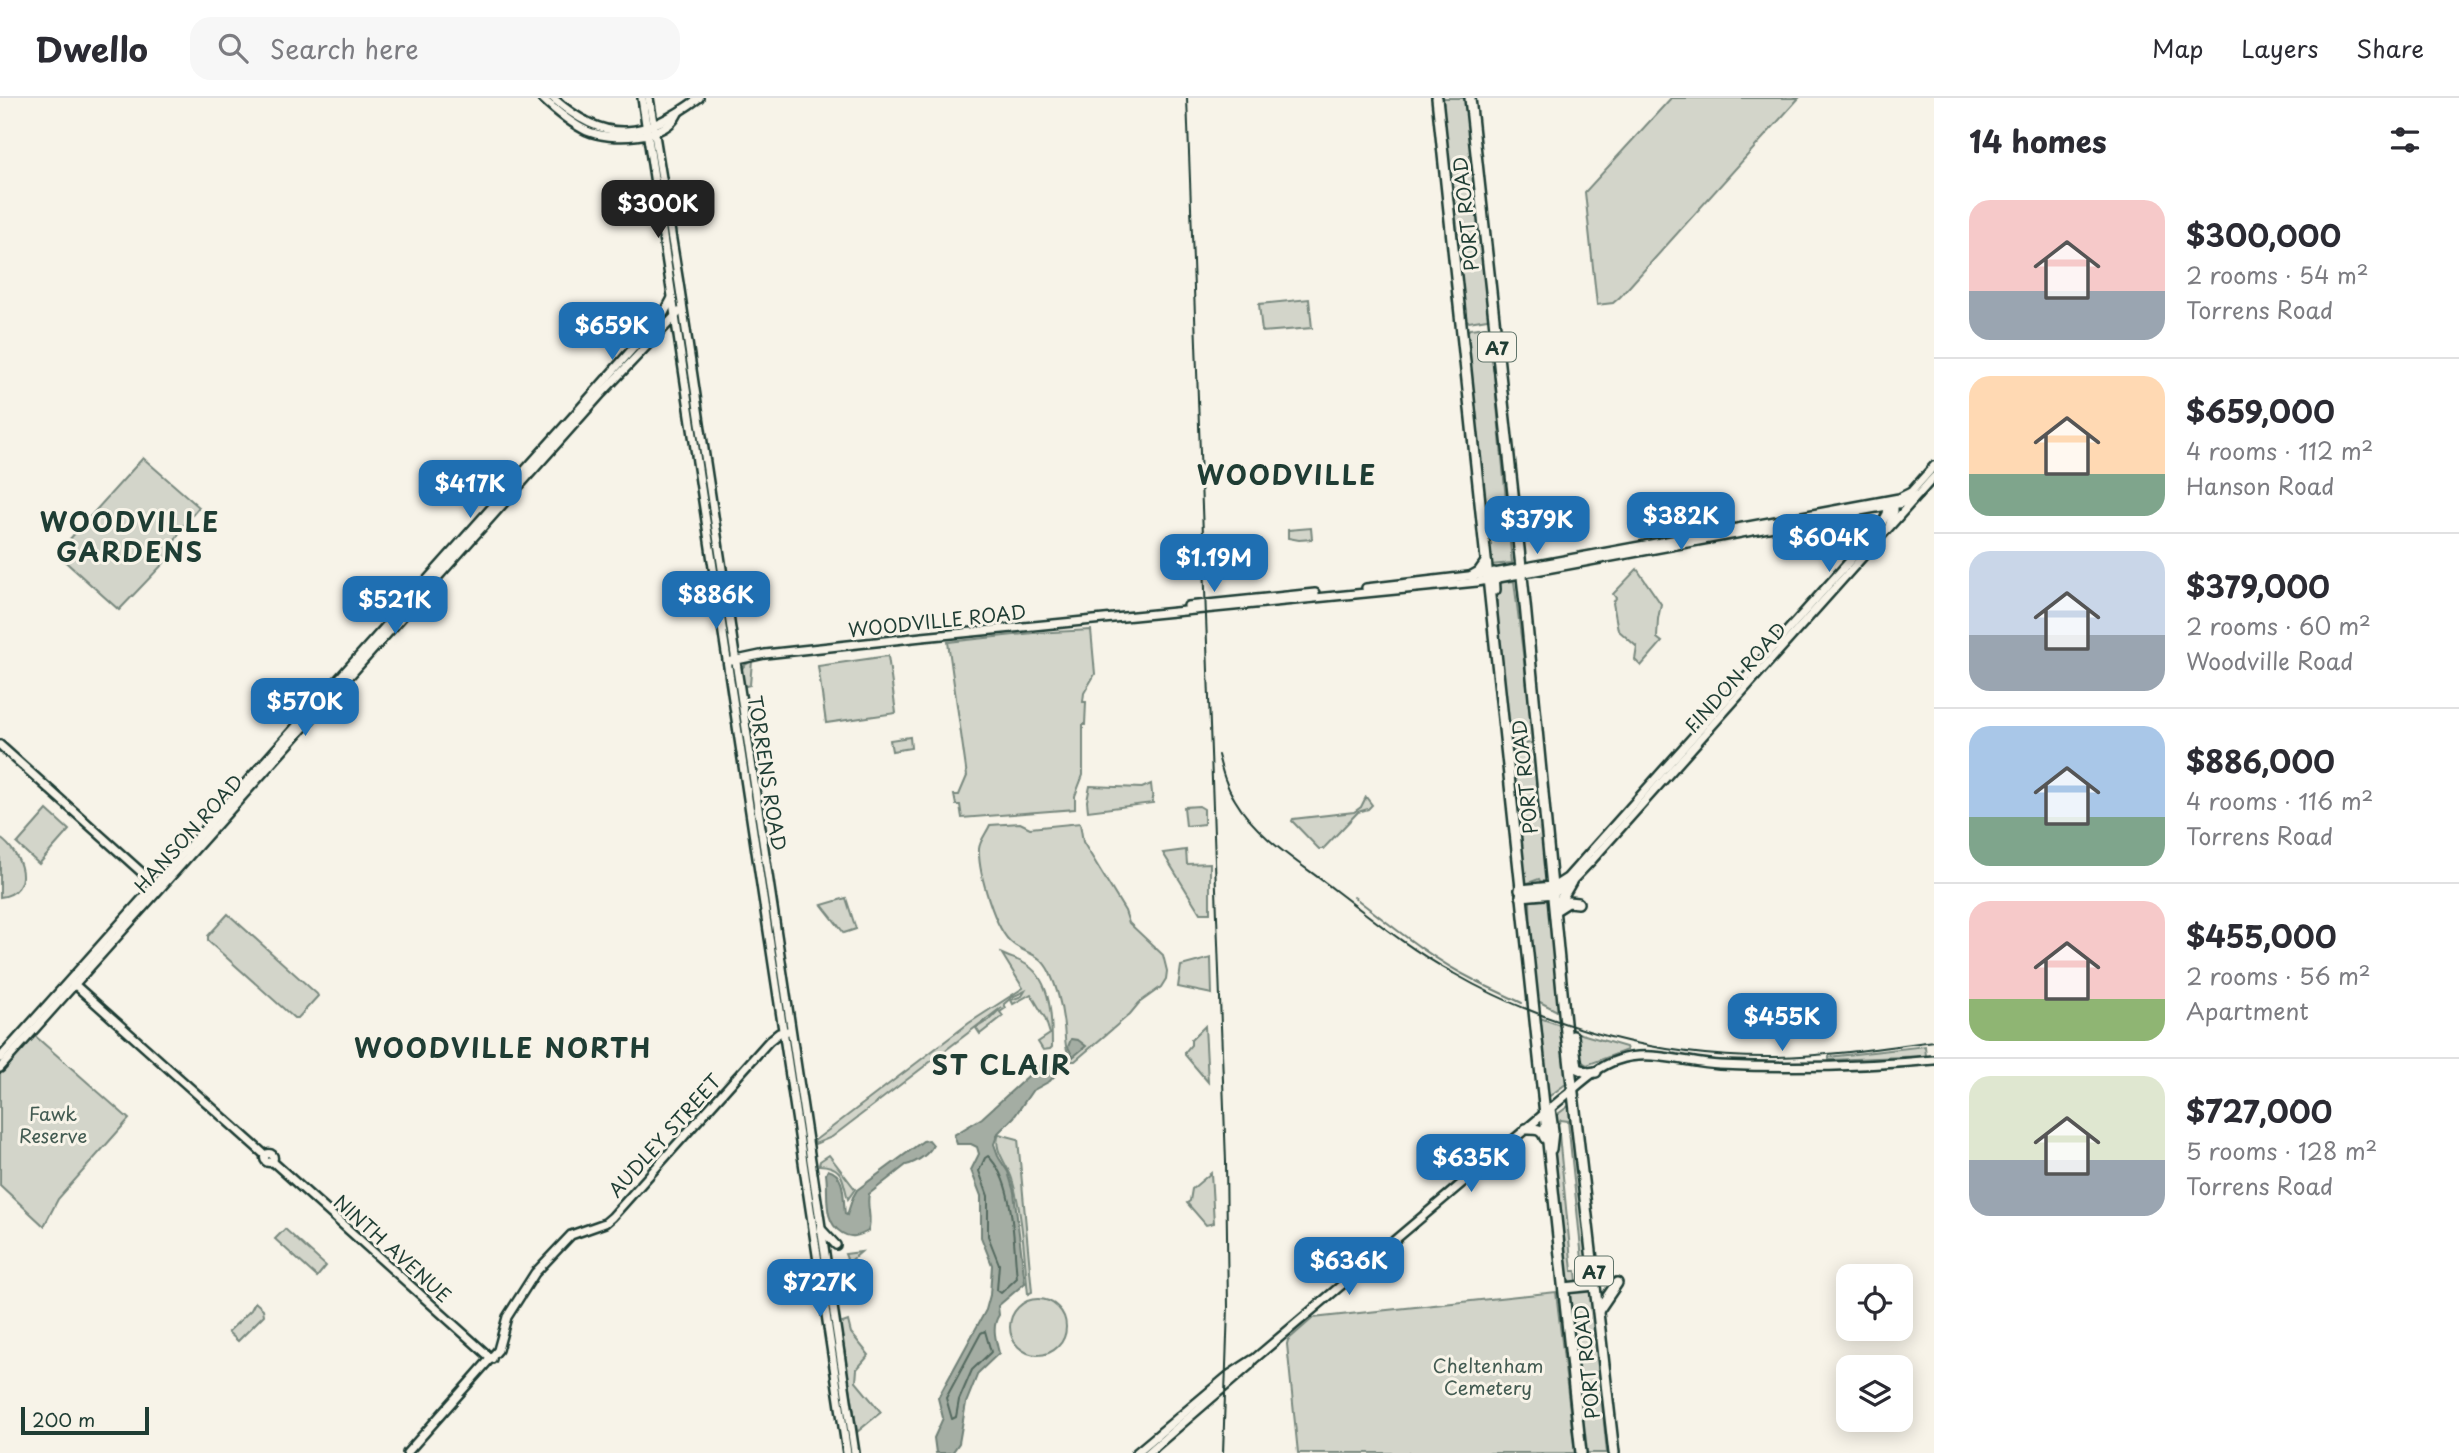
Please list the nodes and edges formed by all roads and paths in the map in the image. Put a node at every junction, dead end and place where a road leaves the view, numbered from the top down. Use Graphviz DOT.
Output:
graph roads {
  1 [pos="542,98"];
  2 [pos="553,98"];
  3 [pos="642,98"];
  4 [pos="649,98"];
  5 [pos="699,98"];
  6 [pos="1437,98"];
  7 [pos="1470,98"];
  8 [pos="645,113"];
  9 [pos="678,113"];
  10 [pos="668,125"];
  11 [pos="631,130"];
  12 [pos="651,130"];
  13 [pos="638,135"];
  14 [pos="657,144"];
  15 [pos="652,159"];
  16 [pos="673,291"];
  17 [pos="679,310"];
  18 [pos="663,326"];
  19 [pos="680,333"];
  20 [pos="635,346"];
  21 [pos="625,369"];
  22 [pos="614,370"];
  23 [pos="1934,466"];
  24 [pos="1934,477"];
  25 [pos="1918,495"];
  26 [pos="1891,502"];
  27 [pos="1878,506"];
  28 [pos="1886,524"];
  29 [pos="1518,543"];
  30 [pos="1486,562"];
  31 [pos="1536,565"];
  32 [pos="1521,571"];
  33 [pos="1491,576"];
  34 [pos="1474,579"];
  35 [pos="1490,598"];
  36 [pos="1493,626"];
  37 [pos="765,654"];
  38 [pos="731,658"];
  39 [pos="747,658"];
  40 [pos="736,671"];
  41 [pos="319,705"];
  42 [pos="0,744"];
  43 [pos="1551,870"];
  44 [pos="1569,880"];
  45 [pos="158,886"];
  46 [pos="1554,890"];
  47 [pos="1521,893"];
  48 [pos="1578,903"];
  49 [pos="1555,914"];
  50 [pos="773,937"];
  51 [pos="1559,965"];
  52 [pos="72,982"];
  53 [pos="788,1032"];
  54 [pos="0,1058"];
  55 [pos="1934,1060"];
  56 [pos="0,1068"];
  57 [pos="793,1068"];
  58 [pos="1596,1072"];
  59 [pos="1573,1090"];
  60 [pos="1548,1111"];
  61 [pos="1526,1129"];
  62 [pos="1546,1143"];
  63 [pos="1548,1158"];
  64 [pos="821,1227"];
  65 [pos="836,1245"];
  66 [pos="1617,1283"];
  67 [pos="1595,1285"];
  68 [pos="1564,1288"];
  69 [pos="1598,1311"];
  70 [pos="492,1359"];
  71 [pos="1253,1360"];
  72 [pos="407,1453"];
  73 [pos="847,1453"];
  74 [pos="855,1453"];
  75 [pos="1136,1453"];
  76 [pos="1148,1453"];
  77 [pos="1581,1453"];
  78 [pos="1614,1453"];
  1 -- 13 [label="main road"];
  2 -- 11 [label="main road"];
  3 -- 8 [label="main road, TORRENS ROAD"];
  4 -- 12 [label="main road, TORRENS ROAD"];
  5 -- 9 [label="main road"];
  6 -- 30 [label="highway, PORT ROAD / A7"];
  7 -- 29 [label="highway, PORT ROAD / A7"];
  8 -- 11 [label="main road"];
  8 -- 12 [label="main road, TORRENS ROAD"];
  9 -- 10 [label="main road"];
  9 -- 12 [label="main road"];
  10 -- 12 [label="main road"];
  10 -- 14 [label="main road"];
  11 -- 12 [label="main road"];
  12 -- 13 [label="main road"];
  12 -- 14 [label="main road, TORRENS ROAD"];
  12 -- 15 [label="main road, TORRENS ROAD"];
  13 -- 15 [label="main road"];
  14 -- 17 [label="main road, TORRENS ROAD"];
  15 -- 16 [label="main road, TORRENS ROAD"];
  16 -- 17 [label="main road, TORRENS ROAD"];
  16 -- 20 [label="main road"];
  17 -- 18 [label="main road, HANSON ROAD"];
  17 -- 19 [label="main road, TORRENS ROAD"];
  17 -- 20 [label="main road, HANSON ROAD"];
  17 -- 38 [label="main road, TORRENS ROAD"];
  18 -- 19 [label="main road"];
  18 -- 21 [label="main road, HANSON ROAD"];
  19 -- 38 [label="main road, TORRENS ROAD"];
  20 -- 22 [label="main road, HANSON ROAD"];
  21 -- 22 [label="main road"];
  21 -- 41 [label="main road, HANSON ROAD"];
  22 -- 41 [label="main road, HANSON ROAD"];
  23 -- 26 [label="main road"];
  24 -- 25 [label="main road, FINDON ROAD"];
  25 -- 26 [label="main road, WOODVILLE ROAD"];
  25 -- 28 [label="main road, FINDON ROAD"];
  26 -- 27 [label="main road, WOODVILLE ROAD"];
  26 -- 28 [label="main road, FINDON ROAD"];
  26 -- 31 [label="main road, WOODVILLE ROAD"];
  27 -- 28 [label="main road"];
  27 -- 32 [label="main road, WOODVILLE ROAD"];
  28 -- 44 [label="main road, FINDON ROAD"];
  29 -- 31 [label="main road"];
  29 -- 32 [label="highway, PORT ROAD / A7"];
  30 -- 33 [label="highway, PORT ROAD / A7"];
  30 -- 34 [label="highway"];
  31 -- 32 [label="main road, WOODVILLE ROAD"];
  32 -- 33 [label="main road, WOODVILLE ROAD"];
  32 -- 43 [label="highway, PORT ROAD / A7"];
  33 -- 34 [label="main road, WOODVILLE ROAD"];
  33 -- 35 [label="highway, PORT ROAD / A7"];
  33 -- 36 [label="highway"];
  34 -- 35 [label="main road"];
  34 -- 37 [label="main road, WOODVILLE ROAD"];
  35 -- 36 [label="highway, PORT ROAD / A7"];
  36 -- 47 [label="highway, PORT ROAD / A7"];
  37 -- 38 [label="main road, WOODVILLE ROAD"];
  37 -- 39 [label="main road, WOODVILLE ROAD"];
  38 -- 39 [label="main road, WOODVILLE ROAD"];
  38 -- 40 [label="main road, TORRENS ROAD"];
  38 -- 50 [label="main road, TORRENS ROAD"];
  39 -- 40 [label="main road"];
  40 -- 50 [label="main road, TORRENS ROAD"];
  41 -- 45 [label="main road, HANSON ROAD"];
  42 -- 45 [label="main road"];
  43 -- 44 [label="main road"];
  43 -- 46 [label="highway, PORT ROAD / A7"];
  44 -- 46 [label="main road, FINDON ROAD"];
  44 -- 48 [label="main road"];
  44 -- 49 [label="highway"];
  45 -- 52 [label="main road, HANSON ROAD"];
  46 -- 47 [label="highway"];
  46 -- 49 [label="highway, PORT ROAD / A7"];
  47 -- 60 [label="highway, PORT ROAD / A7"];
  48 -- 49 [label="highway"];
  49 -- 51 [label="highway, PORT ROAD / A7"];
  50 -- 53 [label="main road, TORRENS ROAD"];
  51 -- 58 [label="highway"];
  51 -- 59 [label="highway, PORT ROAD / A7"];
  52 -- 54 [label="main road, HANSON ROAD"];
  52 -- 56 [label="main road, HANSON ROAD"];
  52 -- 70 [label="main road, NINTH AVENUE"];
  53 -- 57 [label="main road, TORRENS ROAD"];
  53 -- 70 [label="main road, AUDLEY STREET"];
  55 -- 58 [label="main road"];
  57 -- 64 [label="main road, TORRENS ROAD"];
  57 -- 73 [label="main road, TORRENS ROAD"];
  58 -- 59 [label="main road"];
  59 -- 60 [label="main road"];
  59 -- 67 [label="highway, PORT ROAD / A7"];
  60 -- 61 [label="main road"];
  60 -- 62 [label="highway, PORT ROAD / A7"];
  60 -- 63 [label="highway"];
  61 -- 62 [label="highway"];
  61 -- 71 [label="main road"];
  62 -- 63 [label="highway, PORT ROAD / A7"];
  63 -- 68 [label="highway, PORT ROAD / A7"];
  64 -- 65 [label="main road"];
  64 -- 74 [label="main road, TORRENS ROAD"];
  66 -- 69 [label="highway"];
  67 -- 68 [label="highway"];
  67 -- 69 [label="highway, PORT ROAD / A7"];
  68 -- 77 [label="highway, PORT ROAD / A7"];
  69 -- 78 [label="highway, PORT ROAD / A7"];
  70 -- 72 [label="main road, AUDLEY STREET"];
  71 -- 75 [label="main road"];
  71 -- 76 [label="main road"];
}
